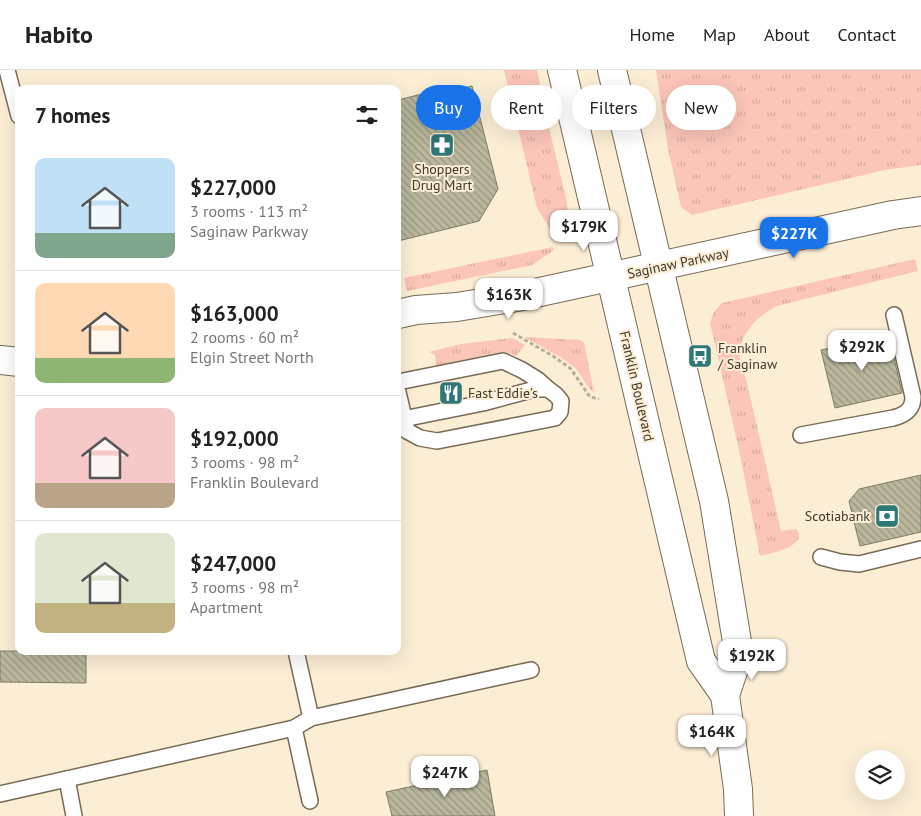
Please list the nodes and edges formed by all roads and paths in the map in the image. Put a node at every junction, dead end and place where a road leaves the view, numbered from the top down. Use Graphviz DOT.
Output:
graph roads {
  1 [pos="7,70"];
  2 [pos="562,70"];
  3 [pos="612,70"];
  4 [pos="15,101"];
  5 [pos="921,211"];
  6 [pos="659,267"];
  7 [pos="612,277"];
  8 [pos="401,313"];
  9 [pos="894,315"];
  10 [pos="513,333"];
  11 [pos="0,360"];
  12 [pos="15,362"];
  13 [pos="401,381"];
  14 [pos="548,389"];
  15 [pos="599,399"];
  16 [pos="401,408"];
  17 [pos="403,419"];
  18 [pos="801,434"];
  19 [pos="921,549"];
  20 [pos="821,557"];
  21 [pos="297,655"];
  22 [pos="532,670"];
  23 [pos="725,695"];
  24 [pos="311,718"];
  25 [pos="294,728"];
  26 [pos="66,779"];
  27 [pos="0,794"];
  28 [pos="310,802"];
  29 [pos="74,816"];
  30 [pos="739,816"];
  1 -- 4 [label="lane"];
  2 -- 7 [label="main road, Franklin Boulevard"];
  3 -- 6 [label="main road, Franklin Boulevard"];
  5 -- 6 [label="main road, Saginaw Parkway"];
  6 -- 7 [label="main road, Saginaw Parkway"];
  6 -- 23 [label="main road, Franklin Boulevard"];
  7 -- 8 [label="main road, Saginaw Parkway"];
  7 -- 23 [label="main road, Franklin Boulevard"];
  9 -- 18 [label="lane"];
  10 -- 15 [label="path"];
  11 -- 12 [label="main road"];
  13 -- 14 [label="lane"];
  14 -- 17 [label="lane"];
  14 -- 17 [label="lane"];
  16 -- 17 [label="lane"];
  19 -- 20 [label="lane"];
  21 -- 24 [label="lane"];
  22 -- 24 [label="lane"];
  23 -- 30 [label="main road, Franklin Boulevard"];
  24 -- 25 [label="lane"];
  25 -- 26 [label="lane"];
  25 -- 28 [label="lane"];
  26 -- 27 [label="lane"];
  26 -- 29 [label="lane"];
}
